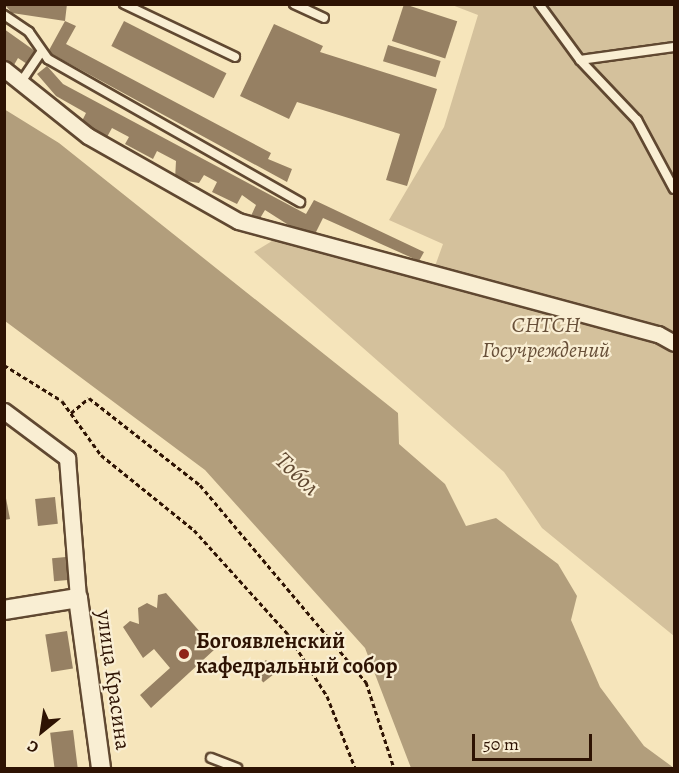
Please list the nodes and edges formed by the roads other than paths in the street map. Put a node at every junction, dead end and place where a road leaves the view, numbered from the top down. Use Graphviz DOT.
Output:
graph roads {
  1 [pos="124,4"];
  2 [pos="294,4"];
  3 [pos="539,4"];
  4 [pos="4,15"];
  5 [pos="324,18"];
  6 [pos="675,47"];
  7 [pos="42,51"];
  8 [pos="235,57"];
  9 [pos="580,60"];
  10 [pos="4,69"];
  11 [pos="21,82"];
  12 [pos="675,189"];
  13 [pos="300,202"];
  14 [pos="675,343"];
  15 [pos="4,411"];
  16 [pos="78,598"];
  17 [pos="4,610"];
  18 [pos="211,758"];
  19 [pos="101,768"];
  20 [pos="237,768"];
  1 -- 8 [label="lane"];
  2 -- 5 [label="lane"];
  3 -- 9 [label="lane"];
  4 -- 7 [label="lane"];
  6 -- 9 [label="lane"];
  7 -- 11 [label="lane"];
  7 -- 13 [label="lane"];
  9 -- 12 [label="lane"];
  10 -- 11 [label="street"];
  11 -- 14 [label="street"];
  15 -- 16 [label="street"];
  16 -- 17 [label="street"];
  16 -- 19 [label="street, улица Красина"];
  18 -- 20 [label="lane"];
}
